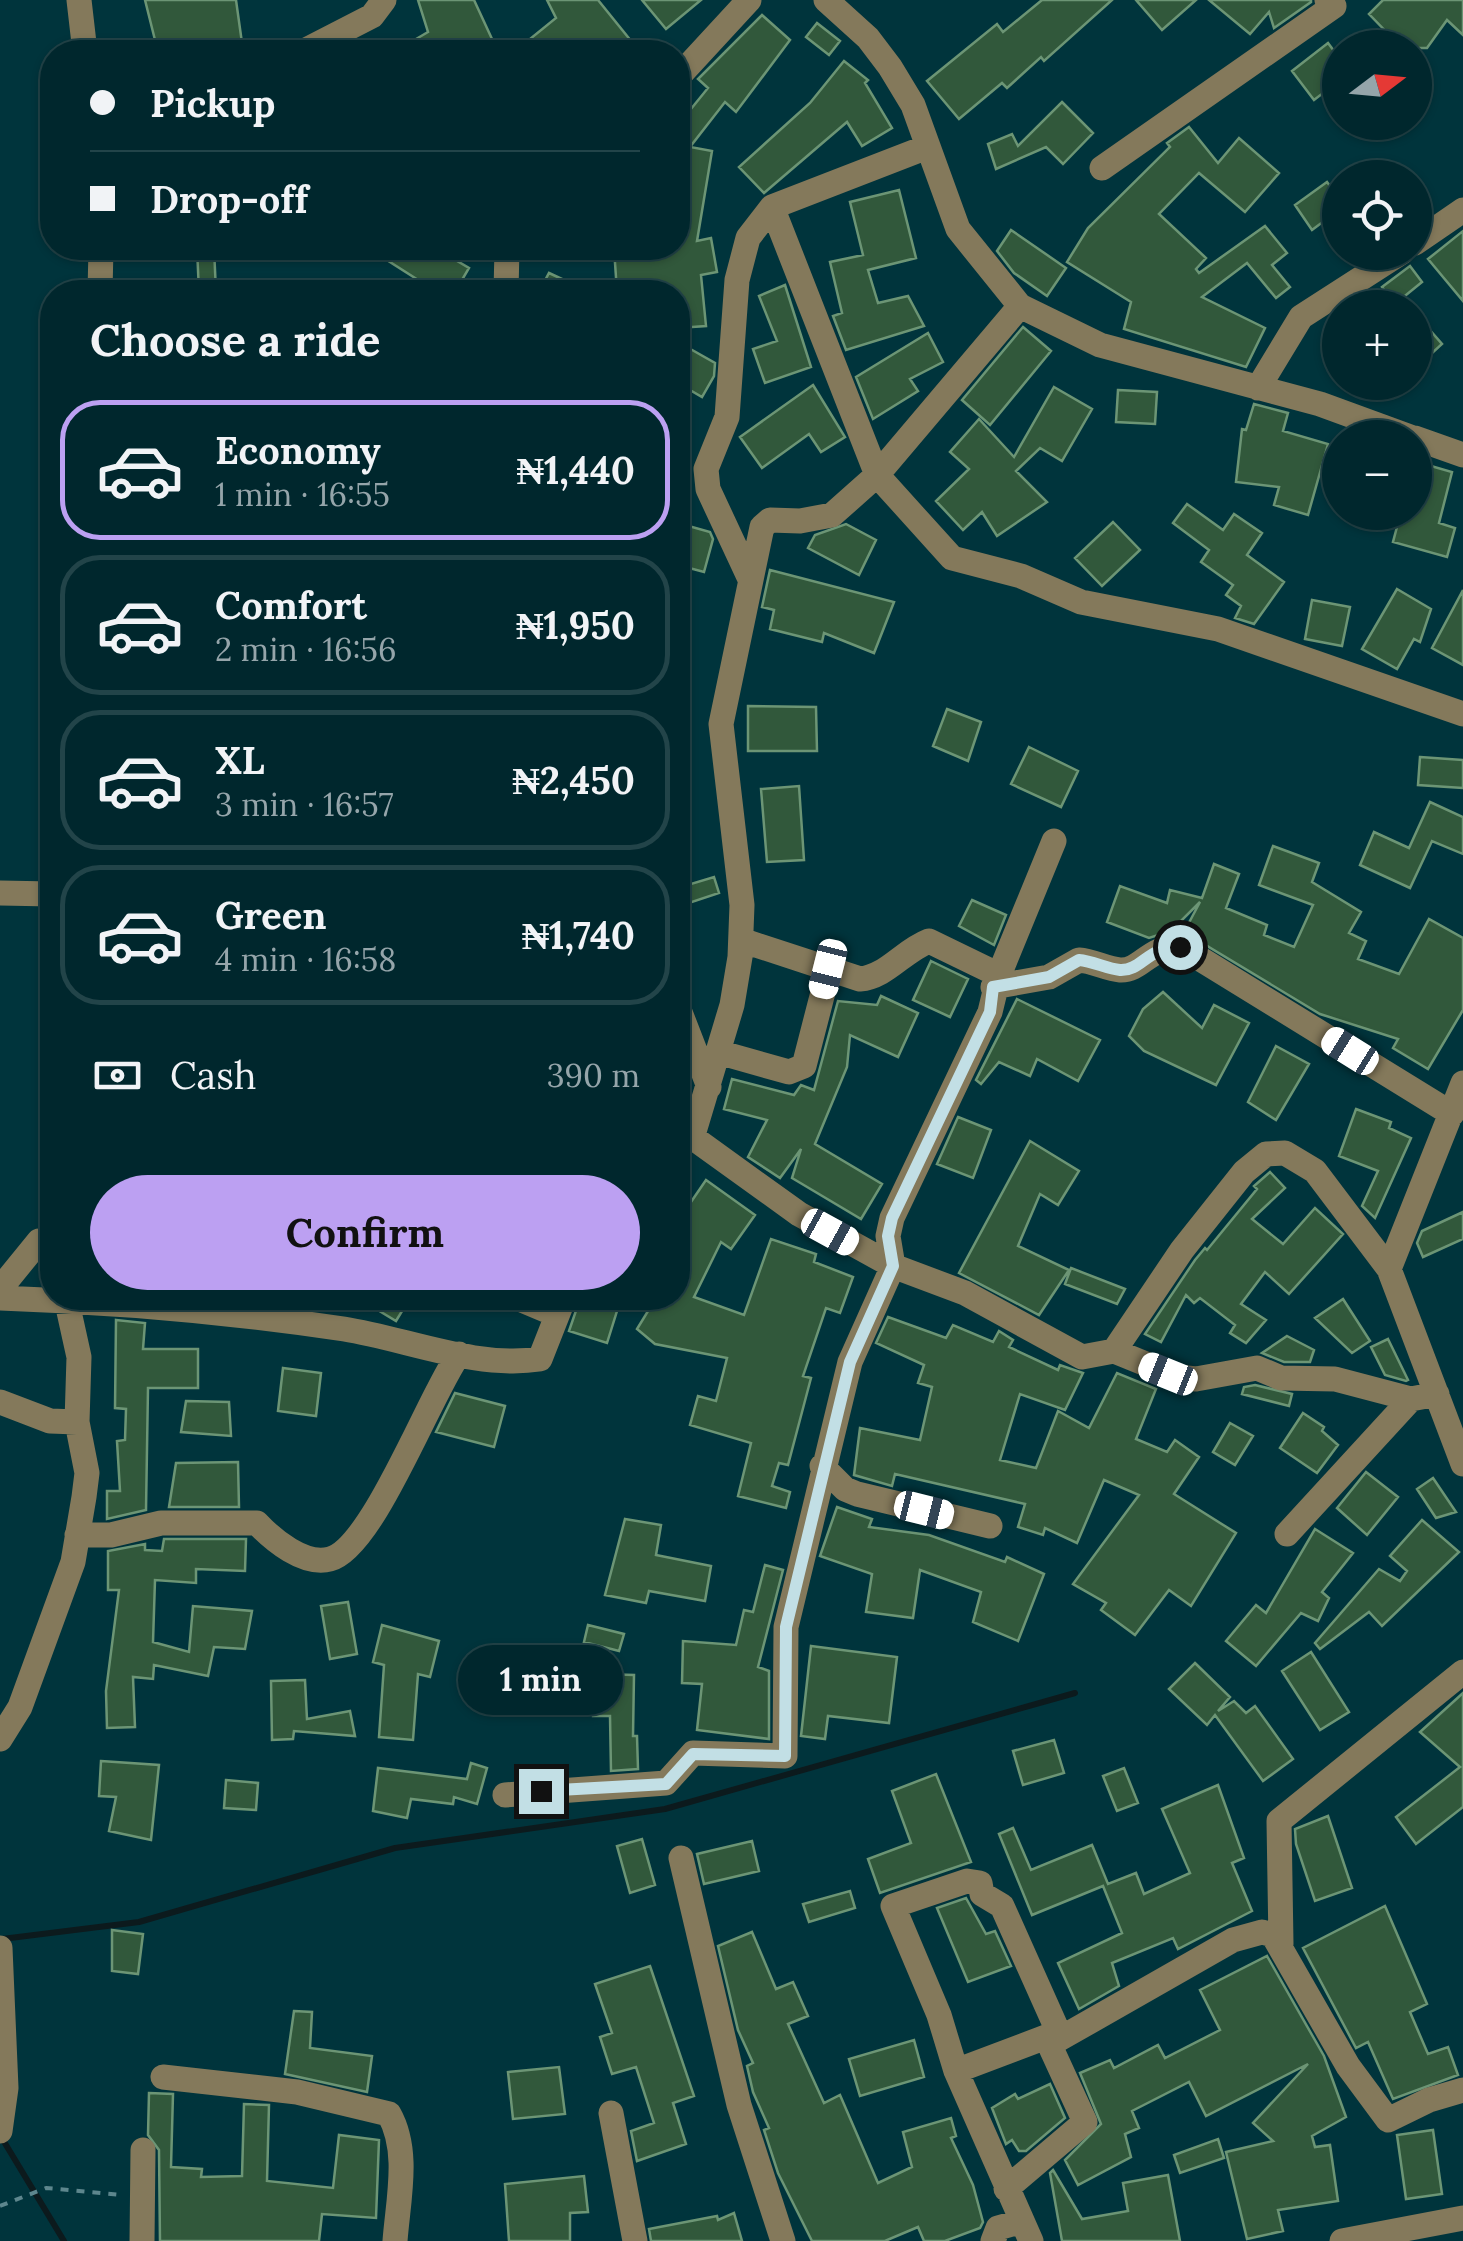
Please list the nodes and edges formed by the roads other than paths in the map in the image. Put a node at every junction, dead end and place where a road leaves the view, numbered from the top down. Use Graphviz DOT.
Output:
graph roads {
  1 [pos="79,0"];
  2 [pos="384,0"];
  3 [pos="749,0"];
  4 [pos="826,0"];
  5 [pos="1327,0"];
  6 [pos="84,40"];
  7 [pos="325,40"];
  8 [pos="690,64"];
  9 [pos="926,147"];
  10 [pos="1102,168"];
  11 [pos="772,208"];
  12 [pos="1463,210"];
  13 [pos="1432,231"];
  14 [pos="1374,270"];
  15 [pos="1020,306"];
  16 [pos="1258,388"];
  17 [pos="1358,420"];
  18 [pos="1432,444"];
  19 [pos="1463,455"];
  20 [pos="877,475"];
  21 [pos="749,577"];
  22 [pos="1463,714"];
  23 [pos="1054,841"];
  24 [pos="0,893"];
  25 [pos="40,894"];
  26 [pos="741,940"];
  27 [pos="828,969"];
  28 [pos="996,981"];
  29 [pos="690,1038"];
  30 [pos="718,1052"];
  31 [pos="1463,1083"];
  32 [pos="709,1087"];
  33 [pos="1452,1114"];
  34 [pos="690,1122"];
  35 [pos="690,1135"];
  36 [pos="40,1242"];
  37 [pos="893,1266"];
  38 [pos="1389,1269"];
  39 [pos="0,1298"];
  40 [pos="40,1299"];
  41 [pos="68,1310"];
  42 [pos="168,1310"];
  43 [pos="558,1310"];
  44 [pos="1114,1352"];
  45 [pos="459,1354"];
  46 [pos="1424,1397"];
  47 [pos="0,1402"];
  48 [pos="77,1422"];
  49 [pos="1462,1457"];
  50 [pos="822,1466"];
  51 [pos="990,1526"];
  52 [pos="1287,1534"];
  53 [pos="77,1536"];
  54 [pos="1463,1672"];
  55 [pos="0,1740"];
  56 [pos="505,1795"];
  57 [pos="682,1858"];
  58 [pos="1280,1944"];
  59 [pos="0,1948"];
  60 [pos="1053,2038"];
  61 [pos="956,2071"];
  62 [pos="164,2077"];
  63 [pos="1463,2090"];
  64 [pos="611,2113"];
  65 [pos="0,2131"];
  66 [pos="143,2150"];
  67 [pos="1006,2189"];
  68 [pos="1463,2218"];
  69 [pos="1025,2232"];
  70 [pos="142,2241"];
  71 [pos="395,2241"];
  72 [pos="636,2241"];
  73 [pos="783,2241"];
  74 [pos="993,2241"];
  75 [pos="1346,2241"];
  1 -- 6 [label="street"];
  2 -- 7 [label="street"];
  3 -- 8 [label="street"];
  4 -- 9 [label="street"];
  5 -- 10 [label="street"];
  9 -- 11 [label="street"];
  9 -- 15 [label="street"];
  11 -- 20 [label="street"];
  11 -- 21 [label="street"];
  12 -- 13 [label="street"];
  14 -- 16 [label="street"];
  15 -- 16 [label="street"];
  15 -- 20 [label="street"];
  16 -- 17 [label="street"];
  18 -- 19 [label="street"];
  20 -- 21 [label="street"];
  20 -- 22 [label="street"];
  21 -- 26 [label="street"];
  23 -- 28 [label="street"];
  24 -- 25 [label="street"];
  26 -- 27 [label="street"];
  26 -- 30 [label="street"];
  27 -- 28 [label="street"];
  27 -- 30 [label="street"];
  28 -- 33 [label="street"];
  28 -- 37 [label="street"];
  29 -- 32 [label="street"];
  30 -- 32 [label="street"];
  31 -- 33 [label="street"];
  32 -- 34 [label="street"];
  33 -- 38 [label="street"];
  35 -- 37 [label="street"];
  36 -- 39 [label="street"];
  37 -- 44 [label="street"];
  37 -- 50 [label="street"];
  38 -- 44 [label="street"];
  38 -- 46 [label="street"];
  39 -- 40 [label="street"];
  41 -- 48 [label="street"];
  42 -- 45 [label="street"];
  43 -- 45 [label="street"];
  44 -- 46 [label="street"];
  45 -- 53 [label="street"];
  46 -- 49 [label="street"];
  46 -- 52 [label="street"];
  47 -- 48 [label="street"];
  48 -- 53 [label="street"];
  50 -- 51 [label="street"];
  50 -- 56 [label="street"];
  53 -- 55 [label="street"];
  54 -- 58 [label="street"];
  57 -- 73 [label="street"];
  58 -- 60 [label="street"];
  58 -- 63 [label="street"];
  59 -- 65 [label="street"];
  60 -- 61 [label="street"];
  60 -- 61 [label="street"];
  60 -- 67 [label="street"];
  61 -- 67 [label="street"];
  62 -- 71 [label="street"];
  64 -- 72 [label="street"];
  66 -- 70 [label="street"];
  67 -- 69 [label="street"];
  68 -- 75 [label="street"];
  69 -- 74 [label="street"];
}
